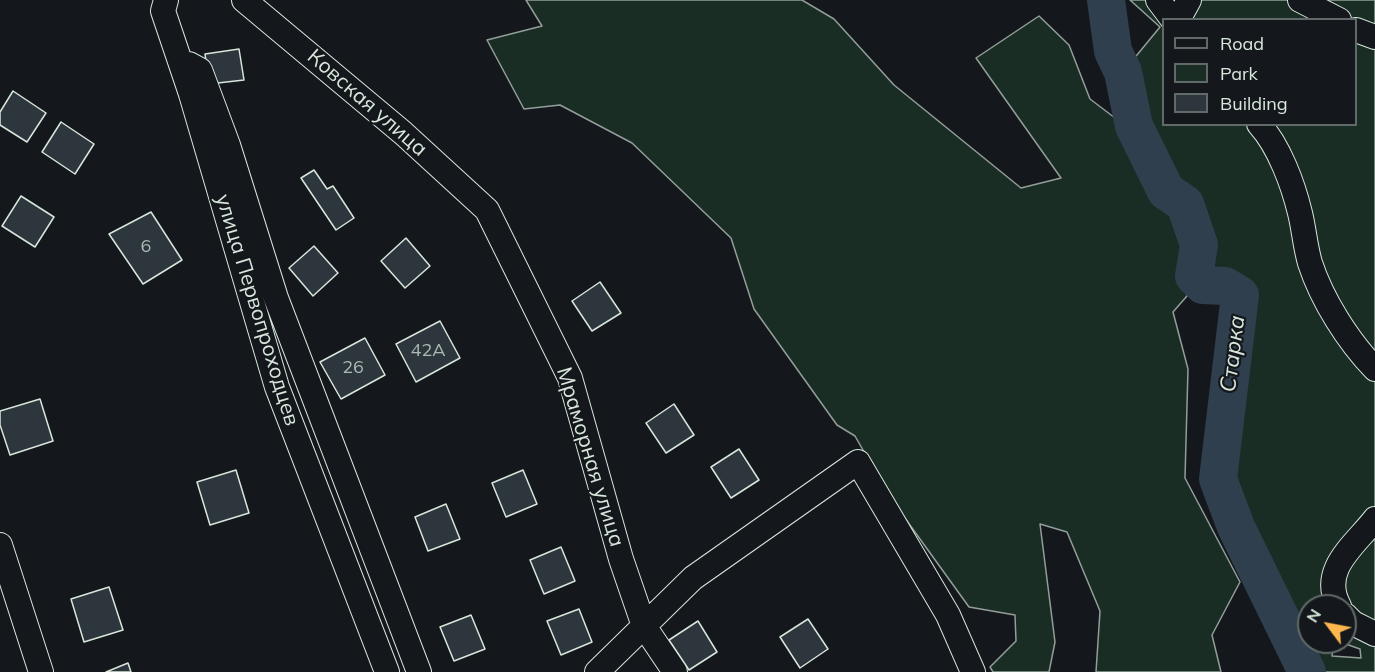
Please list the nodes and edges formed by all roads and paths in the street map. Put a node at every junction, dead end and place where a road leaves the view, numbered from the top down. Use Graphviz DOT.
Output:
graph roads {
  1 [pos="244,0"];
  2 [pos="1158,0"];
  3 [pos="1189,0"];
  4 [pos="1300,0"];
  5 [pos="165,6"];
  6 [pos="1172,18"];
  7 [pos="1179,18"];
  8 [pos="1335,18"];
  9 [pos="1357,30"];
  10 [pos="1375,38"];
  11 [pos="179,59"];
  12 [pos="1260,126"];
  13 [pos="487,210"];
  14 [pos="1375,369"];
  15 [pos="1375,519"];
  16 [pos="0,545"];
  17 [pos="6,585"];
  18 [pos="1335,594"];
  19 [pos="1357,625"];
  20 [pos="644,626"];
  21 [pos="1375,634"];
  22 [pos="41,672"];
  23 [pos="387,672"];
  24 [pos="419,672"];
  25 [pos="597,672"];
  26 [pos="675,672"];
  27 [pos="973,672"];
  1 -- 13 [label="street, Ковская улица"];
  2 -- 6 [label="street"];
  3 -- 7 [label="street"];
  4 -- 8 [label="street"];
  5 -- 11 [label="street, улица Первопроходцев"];
  9 -- 10 [label="street"];
  11 -- 23 [label="street, улица Первопроходцев"];
  11 -- 24 [label="street"];
  12 -- 14 [label="street"];
  13 -- 20 [label="street, Мраморная улица"];
  15 -- 18 [label="street"];
  16 -- 17 [label="street"];
  17 -- 22 [label="street"];
  19 -- 21 [label="street"];
  20 -- 25 [label="street"];
  20 -- 26 [label="street, Мраморная улица"];
  20 -- 27 [label="street"];
}
